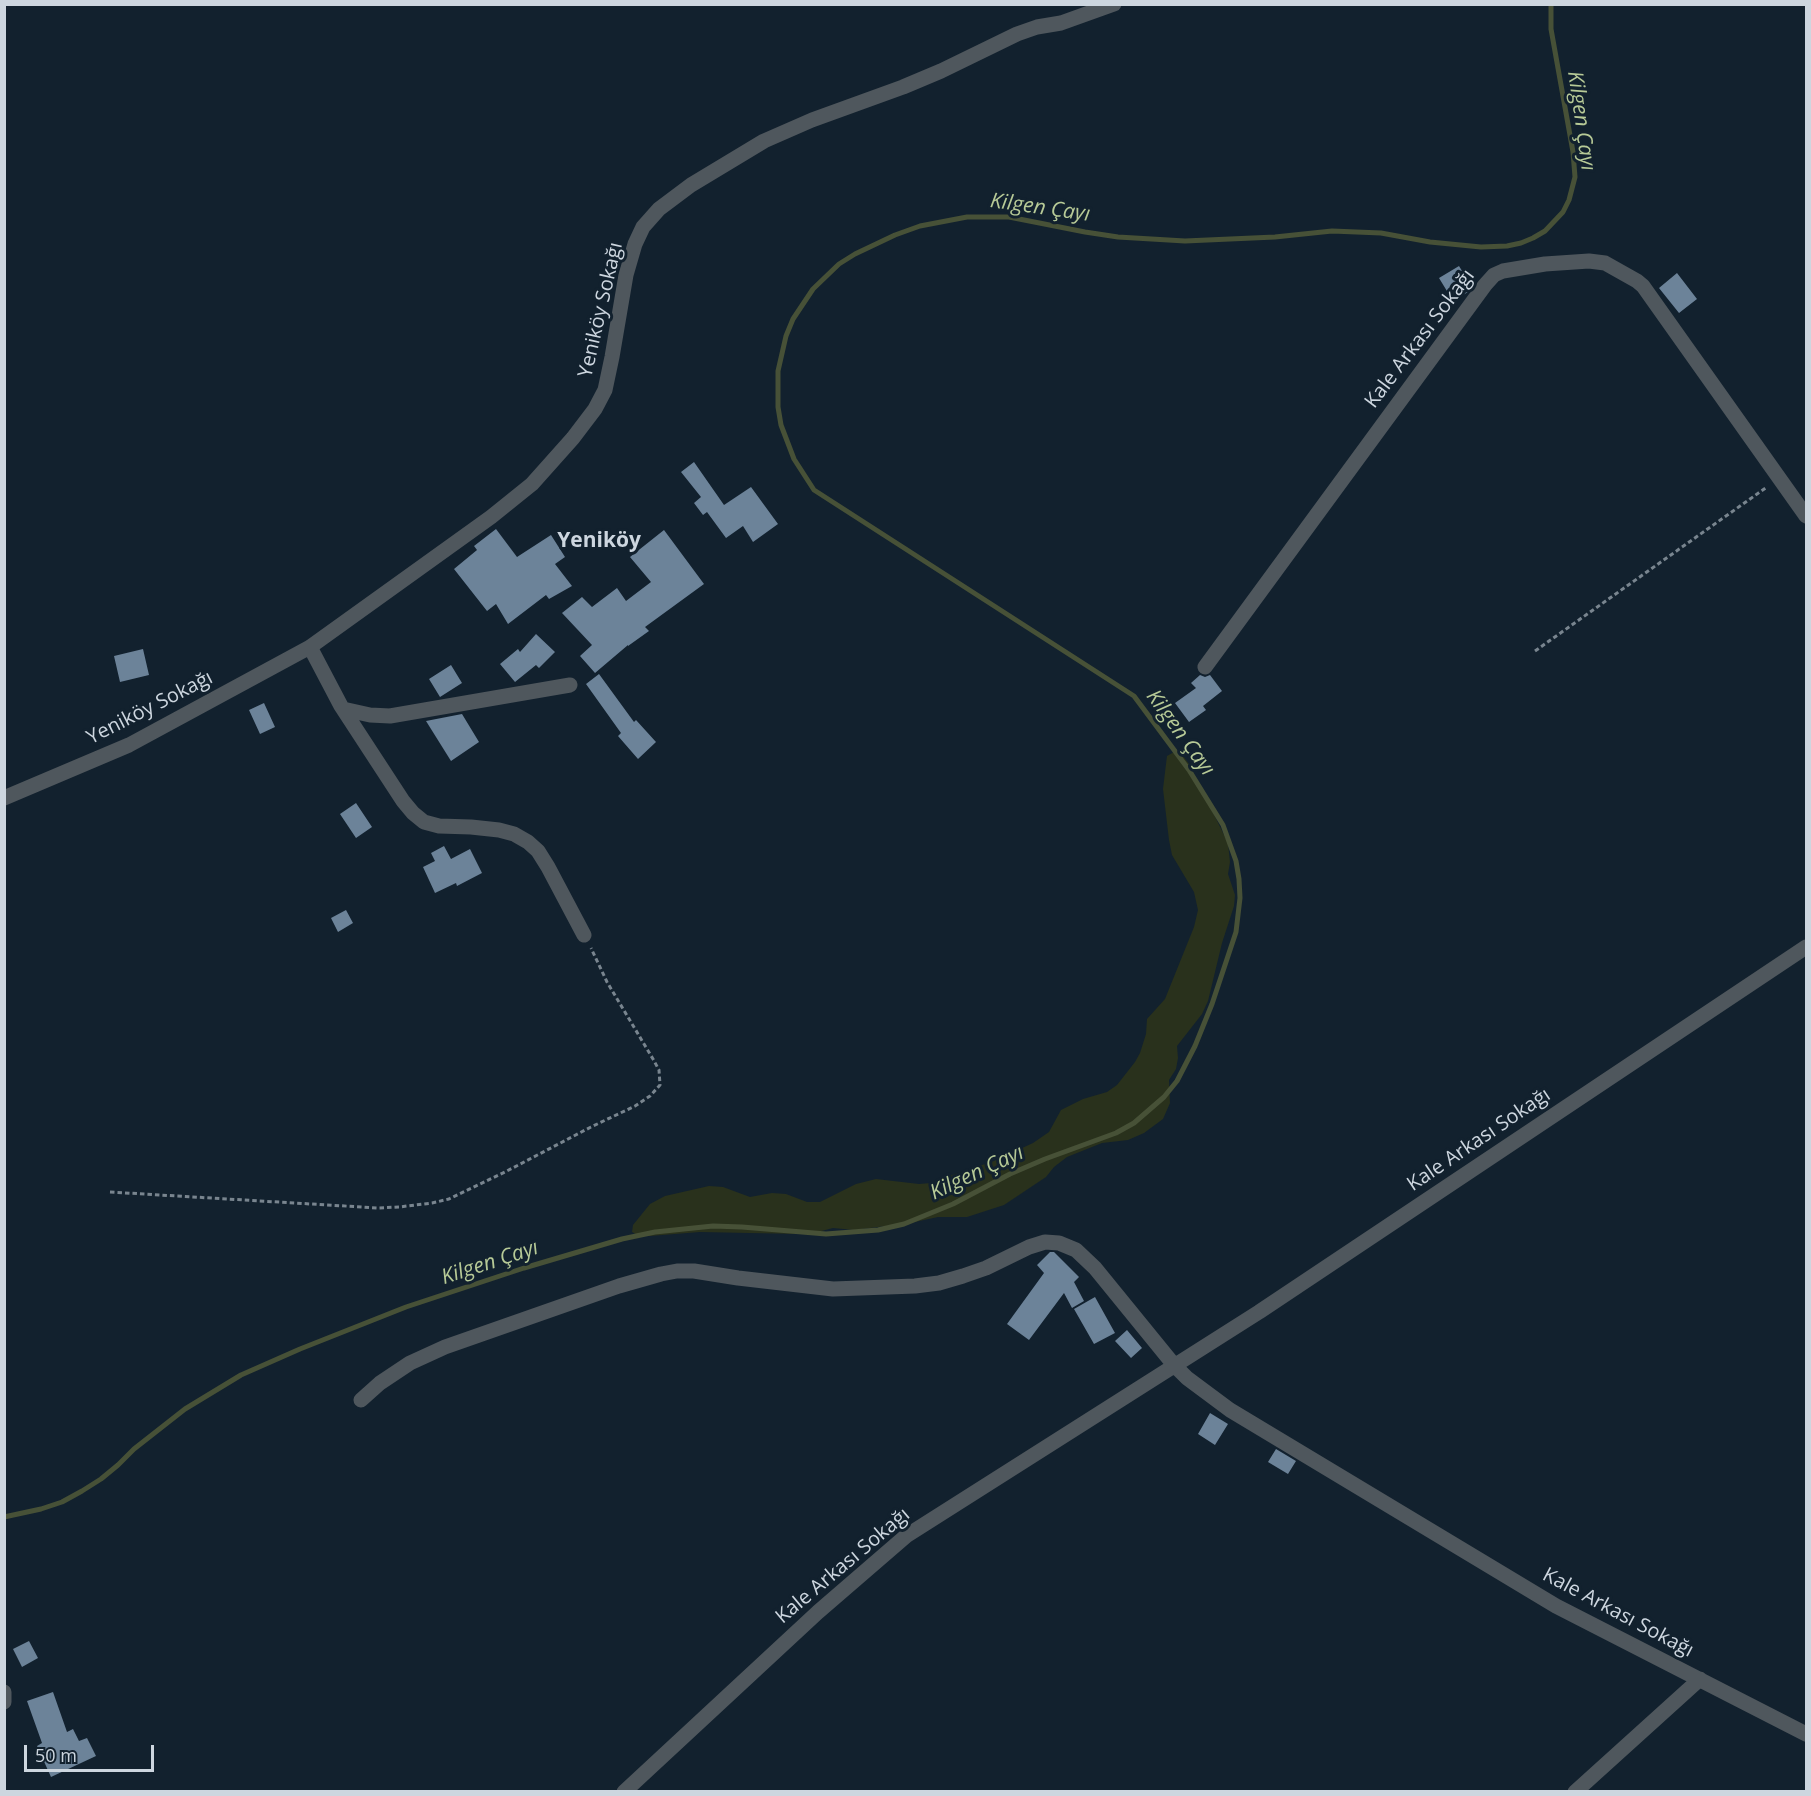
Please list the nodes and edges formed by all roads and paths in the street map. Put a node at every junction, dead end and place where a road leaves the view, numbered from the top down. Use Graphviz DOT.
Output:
graph roads {
  1 [pos="1114,4"];
  2 [pos="1779,478"];
  3 [pos="1806,516"];
  4 [pos="310,646"];
  5 [pos="1535,651"];
  6 [pos="1205,666"];
  7 [pos="570,685"];
  8 [pos="343,709"];
  9 [pos="4,798"];
  10 [pos="584,935"];
  11 [pos="1806,947"];
  12 [pos="110,1192"];
  13 [pos="1174,1365"];
  14 [pos="361,1400"];
  15 [pos="1700,1679"];
  16 [pos="4,1692"];
  17 [pos="4,1702"];
  18 [pos="1806,1734"];
  19 [pos="624,1791"];
  20 [pos="1575,1791"];
  1 -- 4 [label="street, Yeniköy Sokağı"];
  2 -- 3 [label="street, Kale Arkası Sokağı"];
  2 -- 5 [label="path"];
  2 -- 6 [label="street, Kale Arkası Sokağı"];
  4 -- 8 [label="street"];
  4 -- 9 [label="street, Yeniköy Sokağı"];
  7 -- 8 [label="street"];
  8 -- 10 [label="street"];
  10 -- 12 [label="path"];
  11 -- 13 [label="street, Kale Arkası Sokağı"];
  13 -- 14 [label="street"];
  13 -- 15 [label="street, Kale Arkası Sokağı"];
  13 -- 19 [label="street, Kale Arkası Sokağı"];
  15 -- 18 [label="street, Kale Arkası Sokağı"];
  15 -- 20 [label="street"];
  16 -- 17 [label="street"];
}
